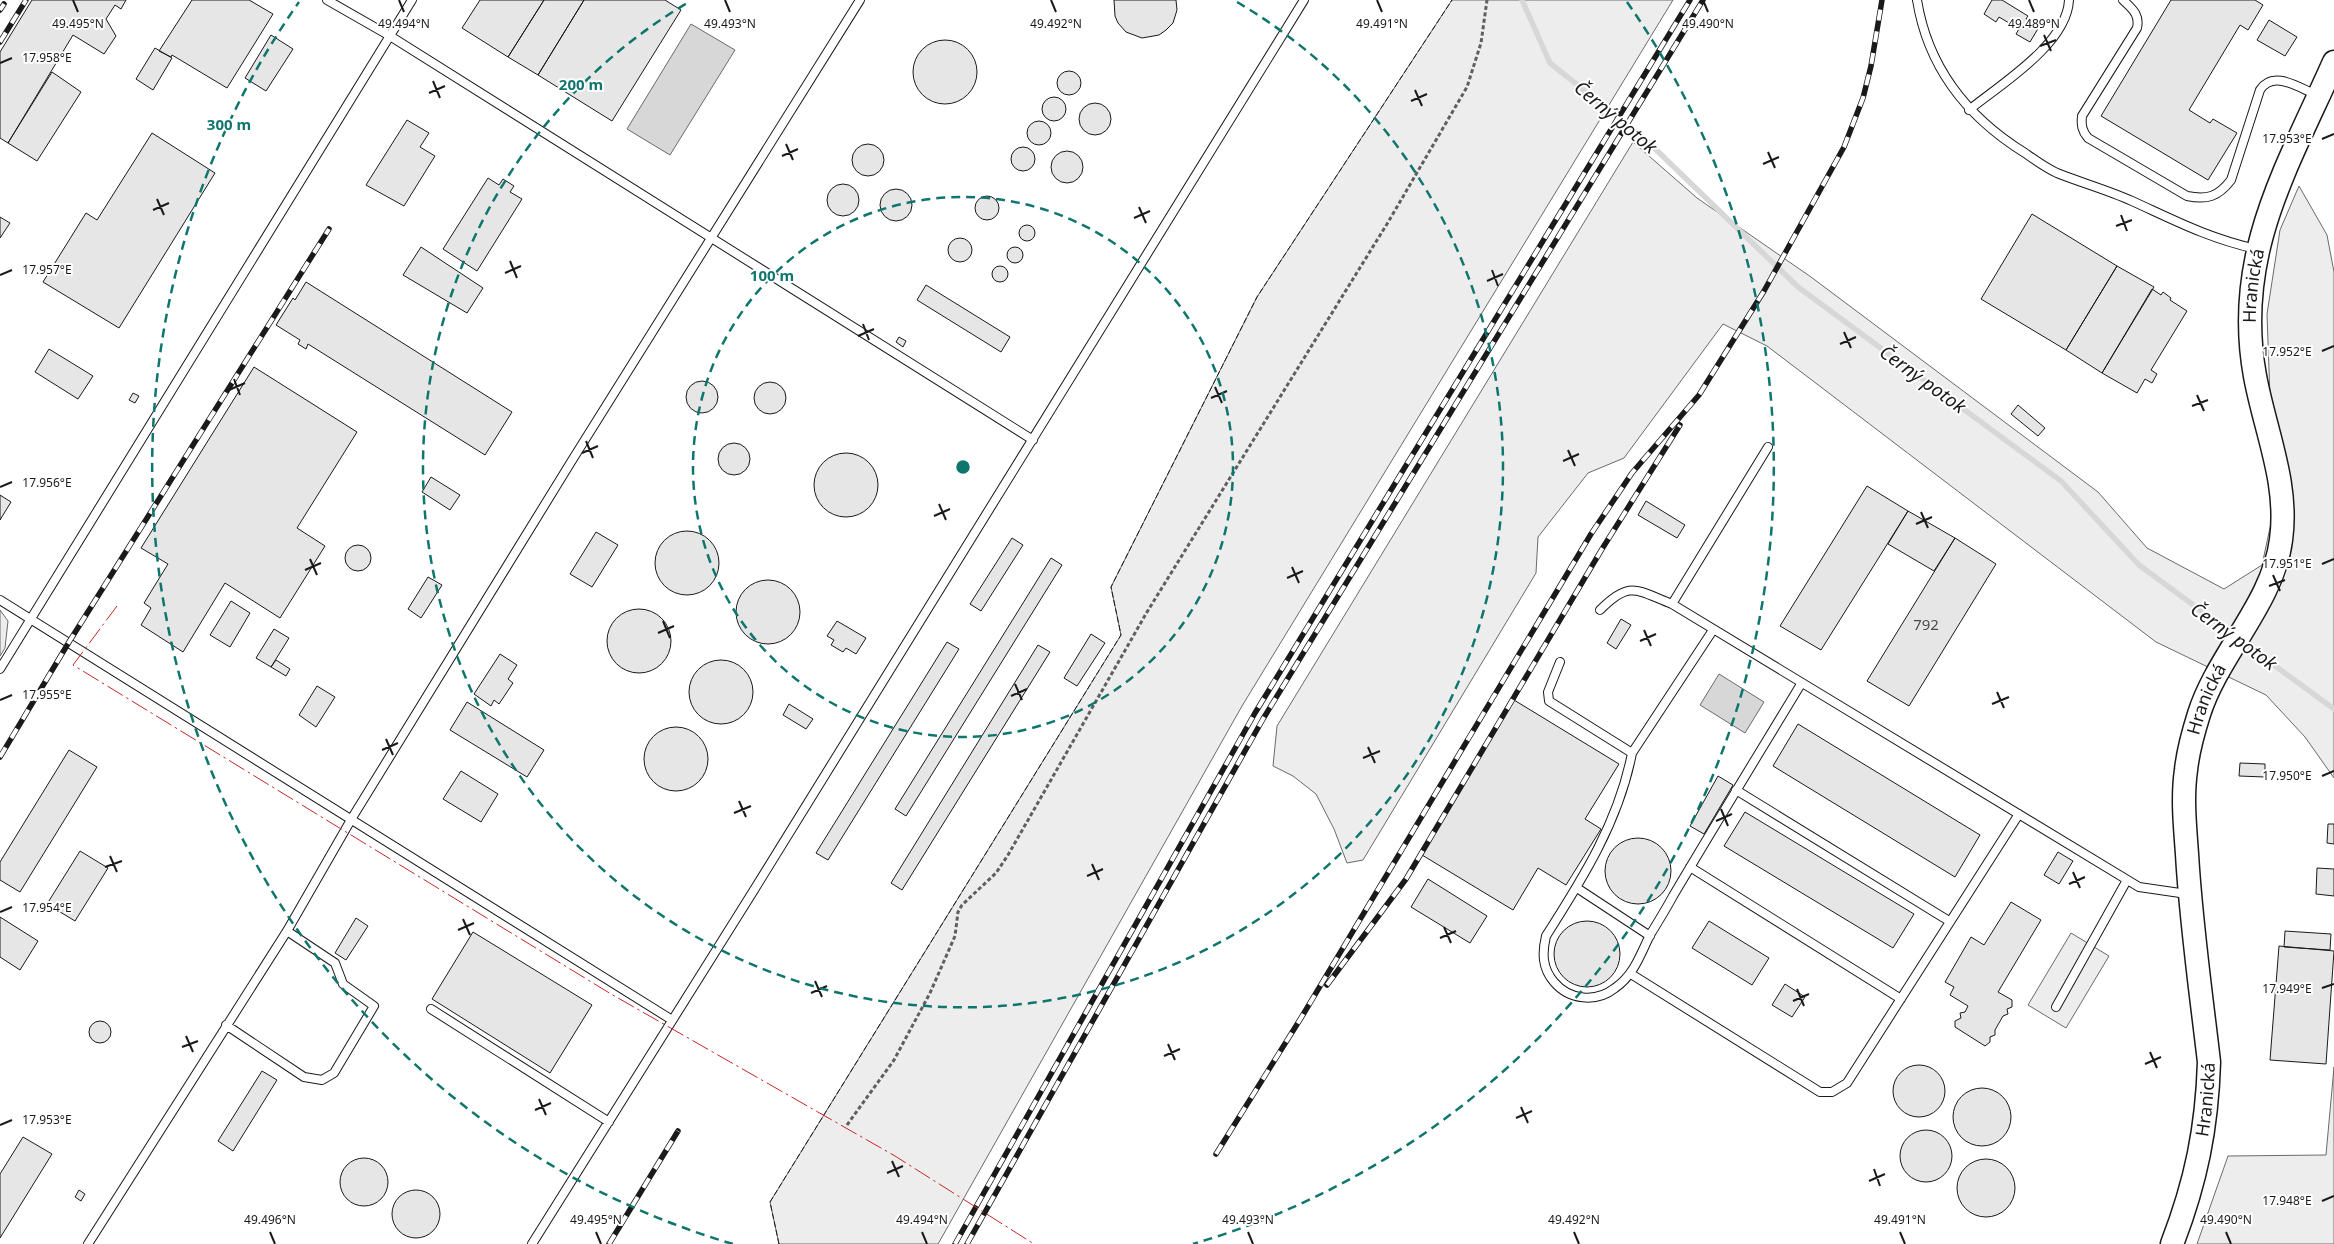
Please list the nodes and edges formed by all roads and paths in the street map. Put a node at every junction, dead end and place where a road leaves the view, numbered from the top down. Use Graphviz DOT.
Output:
graph roads {
  1 [pos="327,0"];
  2 [pos="412,0"];
  3 [pos="860,0"];
  4 [pos="1304,0"];
  5 [pos="1487,0"];
  6 [pos="1917,0"];
  7 [pos="2069,0"];
  8 [pos="2123,0"];
  9 [pos="390,36"];
  10 [pos="2334,62"];
  11 [pos="2319,96"];
  12 [pos="1970,110"];
  13 [pos="711,238"];
  14 [pos="2257,249"];
  15 [pos="1033,440"];
  16 [pos="1768,447"];
  17 [pos="0,600"];
  18 [pos="1672,604"];
  19 [pos="1600,610"];
  20 [pos="31,619"];
  21 [pos="1713,630"];
  22 [pos="1560,662"];
  23 [pos="0,669"];
  24 [pos="1801,684"];
  25 [pos="1632,753"];
  26 [pos="1736,790"];
  27 [pos="2019,814"];
  28 [pos="352,818"];
  29 [pos="1690,867"];
  30 [pos="2127,880"];
  31 [pos="1577,888"];
  32 [pos="2189,894"];
  33 [pos="1948,921"];
  34 [pos="286,930"];
  35 [pos="1650,936"];
  36 [pos="1631,974"];
  37 [pos="1900,999"];
  38 [pos="2056,1007"];
  39 [pos="431,1009"];
  40 [pos="672,1020"];
  41 [pos="226,1025"];
  42 [pos="609,1122"];
  43 [pos="847,1125"];
  44 [pos="88,1244"];
  45 [pos="532,1244"];
  46 [pos="2172,1244"];
  1 -- 9 [label="lane"];
  2 -- 9 [label="lane"];
  3 -- 13 [label="lane"];
  4 -- 15 [label="lane"];
  5 -- 43 [label="path"];
  6 -- 12 [label="lane"];
  7 -- 12 [label="lane"];
  8 -- 11 [label="lane"];
  9 -- 13 [label="lane"];
  9 -- 20 [label="lane"];
  10 -- 11 [label="street, Hranická"];
  11 -- 14 [label="street, Hranická"];
  12 -- 14 [label="lane"];
  13 -- 15 [label="lane"];
  13 -- 28 [label="lane"];
  14 -- 32 [label="street, Hranická"];
  15 -- 40 [label="lane"];
  16 -- 18 [label="lane"];
  17 -- 20 [label="lane"];
  18 -- 19 [label="lane"];
  18 -- 21 [label="lane"];
  20 -- 23 [label="lane"];
  20 -- 28 [label="lane"];
  21 -- 24 [label="lane"];
  21 -- 25 [label="lane"];
  22 -- 25 [label="lane"];
  24 -- 26 [label="lane"];
  24 -- 27 [label="lane"];
  25 -- 31 [label="lane"];
  26 -- 29 [label="lane"];
  26 -- 33 [label="lane"];
  27 -- 30 [label="lane"];
  27 -- 33 [label="lane"];
  28 -- 34 [label="lane"];
  28 -- 40 [label="lane"];
  29 -- 35 [label="lane"];
  29 -- 37 [label="lane"];
  30 -- 32 [label="lane"];
  30 -- 38 [label="lane"];
  31 -- 35 [label="lane"];
  31 -- 36 [label="lane"];
  32 -- 46 [label="street, Hranická"];
  33 -- 37 [label="lane"];
  34 -- 41 [label="lane"];
  34 -- 41 [label="lane"];
  35 -- 36 [label="lane"];
  36 -- 37 [label="lane"];
  39 -- 42 [label="lane"];
  40 -- 42 [label="lane"];
  41 -- 44 [label="lane"];
  42 -- 45 [label="lane"];
}
